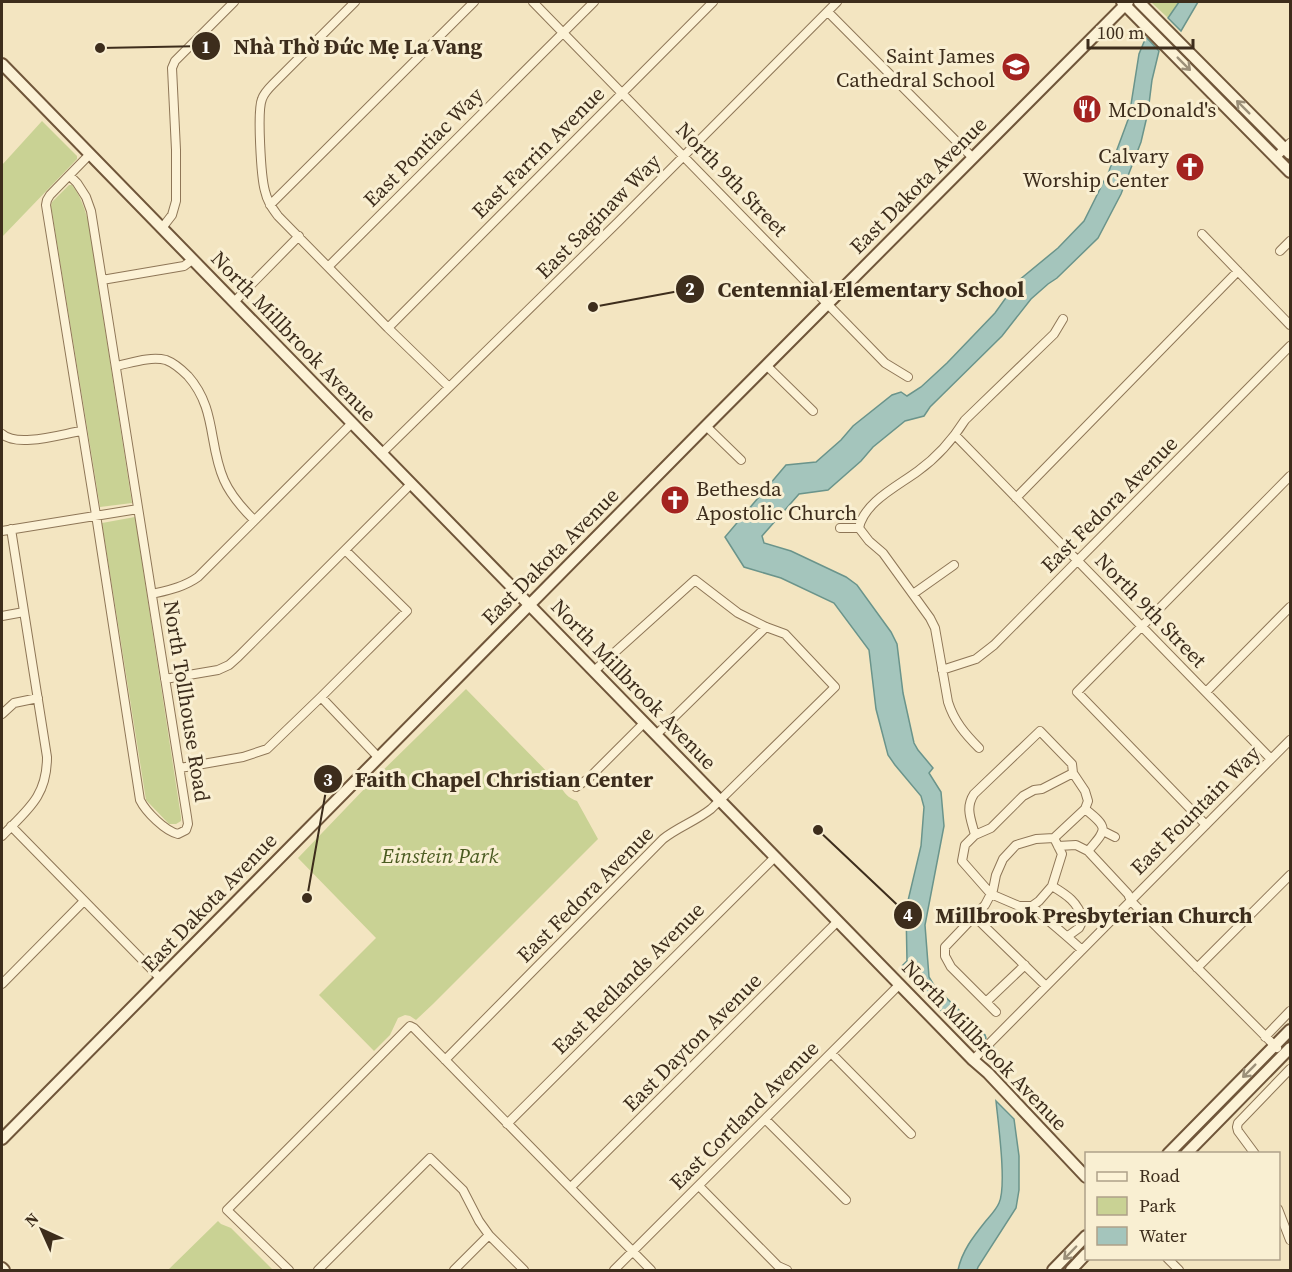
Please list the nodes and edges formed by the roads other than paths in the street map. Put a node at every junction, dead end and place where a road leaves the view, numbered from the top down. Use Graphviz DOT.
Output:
graph roads {
  1 [pos="234,2"];
  2 [pos="355,2"];
  3 [pos="474,2"];
  4 [pos="533,2"];
  5 [pos="594,2"];
  6 [pos="713,2"];
  7 [pos="837,2"];
  8 [pos="1139,2"];
  9 [pos="1125,3"];
  10 [pos="828,12"];
  11 [pos="564,32"];
  12 [pos="2,64"];
  13 [pos="623,93"];
  14 [pos="1289,148"];
  15 [pos="90,154"];
  16 [pos="684,156"];
  17 [pos="1275,157"];
  18 [pos="973,158"];
  19 [pos="1290,172"];
  20 [pos="70,176"];
  21 [pos="270,205"];
  22 [pos="162,228"];
  23 [pos="1202,234"];
  24 [pos="299,236"];
  25 [pos="1290,241"];
  26 [pos="1280,251"];
  27 [pos="192,260"];
  28 [pos="328,267"];
  29 [pos="1239,271"];
  30 [pos="102,280"];
  31 [pos="234,302"];
  32 [pos="828,304"];
  33 [pos="1063,319"];
  34 [pos="1290,324"];
  35 [pos="388,328"];
  36 [pos="1290,346"];
  37 [pos="116,366"];
  38 [pos="766,366"];
  39 [pos="908,377"];
  40 [pos="449,387"];
  41 [pos="813,411"];
  42 [pos="352,423"];
  43 [pos="706,426"];
  44 [pos="81,430"];
  45 [pos="2,435"];
  46 [pos="955,435"];
  47 [pos="381,454"];
  48 [pos="741,460"];
  49 [pos="1290,476"];
  50 [pos="411,484"];
  51 [pos="1016,498"];
  52 [pos="138,509"];
  53 [pos="96,515"];
  54 [pos="254,520"];
  55 [pos="840,528"];
  56 [pos="859,528"];
  57 [pos="11,529"];
  58 [pos="2,531"];
  59 [pos="345,550"];
  60 [pos="1078,561"];
  61 [pos="954,564"];
  62 [pos="152,594"];
  63 [pos="914,594"];
  64 [pos="530,605"];
  65 [pos="1290,607"];
  66 [pos="24,612"];
  67 [pos="2,616"];
  68 [pos="1142,626"];
  69 [pos="766,627"];
  70 [pos="942,670"];
  71 [pos="594,671"];
  72 [pos="165,679"];
  73 [pos="1206,692"];
  74 [pos="321,697"];
  75 [pos="38,698"];
  76 [pos="2,714"];
  77 [pos="644,723"];
  78 [pos="656,735"];
  79 [pos="1290,740"];
  80 [pos="979,748"];
  81 [pos="378,757"];
  82 [pos="1271,759"];
  83 [pos="180,768"];
  84 [pos="1073,773"];
  85 [pos="576,787"];
  86 [pos="720,801"];
  87 [pos="1085,809"];
  88 [pos="1206,825"];
  89 [pos="11,826"];
  90 [pos="1103,831"];
  91 [pos="975,835"];
  92 [pos="2,836"];
  93 [pos="1115,837"];
  94 [pos="1054,838"];
  95 [pos="1058,846"];
  96 [pos="1088,851"];
  97 [pos="775,857"];
  98 [pos="1290,875"];
  99 [pos="1052,886"];
  100 [pos="991,894"];
  101 [pos="84,901"];
  102 [pos="1131,901"];
  103 [pos="1032,906"];
  104 [pos="975,916"];
  105 [pos="838,921"];
  106 [pos="1068,936"];
  107 [pos="1082,950"];
  108 [pos="1025,965"];
  109 [pos="1197,968"];
  110 [pos="161,979"];
  111 [pos="2,984"];
  112 [pos="899,985"];
  113 [pos="1046,986"];
  114 [pos="986,1002"];
  115 [pos="1290,1011"];
  116 [pos="996,1012"];
  117 [pos="1290,1030"];
  118 [pos="1265,1037"];
  119 [pos="1274,1046"];
  120 [pos="1287,1052"];
  121 [pos="831,1053"];
  122 [pos="445,1060"];
  123 [pos="973,1060"];
  124 [pos="1290,1069"];
  125 [pos="765,1119"];
  126 [pos="507,1124"];
  127 [pos="911,1134"];
  128 [pos="2,1139"];
  129 [pos="1170,1152"];
  130 [pos="1188,1152"];
  131 [pos="1254,1152"];
  132 [pos="1085,1176"];
  133 [pos="699,1186"];
  134 [pos="571,1187"];
  135 [pos="846,1200"];
  136 [pos="1280,1214"];
  137 [pos="489,1235"];
  138 [pos="1085,1237"];
  139 [pos="1290,1240"];
  140 [pos="632,1252"];
  141 [pos="1085,1255"];
  142 [pos="289,1270"];
  143 [pos="318,1270"];
  144 [pos="454,1270"];
  145 [pos="524,1270"];
  146 [pos="614,1270"];
  147 [pos="651,1270"];
  148 [pos="787,1270"];
  149 [pos="1053,1270"];
  150 [pos="1071,1270"];
  1 -- 22 [label="street"];
  2 -- 21 [label="street"];
  3 -- 21 [label="street"];
  4 -- 11 [label="street, North 9th Street"];
  5 -- 11 [label="street, East Pontiac Way"];
  6 -- 13 [label="street, East Farrin Avenue"];
  7 -- 10 [label="street, East Saginaw Way"];
  14 -- 8 [label="street, one-way"];
  9 -- 17 [label="street, one-way"];
  9 -- 18 [label="street, East Dakota Avenue"];
  10 -- 16 [label="street, East Saginaw Way"];
  10 -- 18 [label="street"];
  11 -- 13 [label="street, North 9th Street"];
  11 -- 28 [label="street, East Pontiac Way"];
  12 -- 15 [label="street, North Millbrook Avenue"];
  13 -- 16 [label="street, North 9th Street"];
  13 -- 35 [label="street, East Farrin Avenue"];
  14 -- 17 [label="street"];
  15 -- 20 [label="street, North Tollhouse Road"];
  15 -- 22 [label="street, North Millbrook Avenue"];
  16 -- 32 [label="street, North 9th Street"];
  16 -- 40 [label="street, East Saginaw Way"];
  17 -- 19 [label="street"];
  18 -- 32 [label="street, East Dakota Avenue"];
  20 -- 30 [label="street, North Tollhouse Road"];
  20 -- 44 [label="street, North Tollhouse Road"];
  21 -- 24 [label="street"];
  22 -- 27 [label="street, North Millbrook Avenue"];
  23 -- 29 [label="street"];
  24 -- 28 [label="street"];
  24 -- 31 [label="street"];
  25 -- 26 [label="street"];
  27 -- 30 [label="street"];
  27 -- 31 [label="street, North Millbrook Avenue"];
  28 -- 35 [label="street"];
  29 -- 34 [label="street"];
  29 -- 51 [label="street"];
  30 -- 37 [label="street, North Tollhouse Road"];
  31 -- 42 [label="street, North Millbrook Avenue"];
  32 -- 38 [label="street, East Dakota Avenue"];
  32 -- 39 [label="street, North 9th Street"];
  33 -- 46 [label="street"];
  35 -- 40 [label="street"];
  36 -- 60 [label="street, East Fedora Avenue"];
  37 -- 52 [label="street, North Tollhouse Road"];
  37 -- 54 [label="street"];
  38 -- 41 [label="street"];
  38 -- 43 [label="street, East Dakota Avenue"];
  40 -- 47 [label="street, East Saginaw Way"];
  42 -- 47 [label="street, North Millbrook Avenue"];
  42 -- 54 [label="street"];
  43 -- 48 [label="street"];
  43 -- 64 [label="street, East Dakota Avenue"];
  44 -- 45 [label="street"];
  44 -- 53 [label="street, North Tollhouse Road"];
  46 -- 51 [label="street, North 9th Street"];
  46 -- 56 [label="street"];
  47 -- 50 [label="street, North Millbrook Avenue"];
  49 -- 68 [label="street"];
  50 -- 59 [label="street"];
  50 -- 64 [label="street, North Millbrook Avenue"];
  51 -- 60 [label="street, North 9th Street"];
  52 -- 53 [label="street"];
  52 -- 62 [label="street, North Tollhouse Road"];
  53 -- 57 [label="street"];
  53 -- 83 [label="street, North Tollhouse Road"];
  54 -- 62 [label="street"];
  55 -- 56 [label="street"];
  56 -- 63 [label="street"];
  57 -- 58 [label="street"];
  57 -- 66 [label="street"];
  59 -- 72 [label="street"];
  59 -- 74 [label="street"];
  60 -- 68 [label="street, North 9th Street"];
  60 -- 70 [label="street, East Fedora Avenue"];
  61 -- 63 [label="street"];
  62 -- 72 [label="street, North Tollhouse Road"];
  63 -- 70 [label="street"];
  64 -- 71 [label="street, North Millbrook Avenue"];
  64 -- 81 [label="street, East Dakota Avenue"];
  65 -- 73 [label="street"];
  66 -- 67 [label="street"];
  66 -- 75 [label="street"];
  68 -- 73 [label="street, North 9th Street"];
  68 -- 88 [label="street"];
  69 -- 71 [label="street"];
  69 -- 78 [label="street"];
  69 -- 86 [label="street, East Fedora Avenue"];
  70 -- 80 [label="street"];
  71 -- 77 [label="street, North Millbrook Avenue"];
  72 -- 83 [label="street, North Tollhouse Road"];
  73 -- 82 [label="street, North 9th Street"];
  74 -- 81 [label="street"];
  74 -- 83 [label="street"];
  75 -- 76 [label="street"];
  75 -- 89 [label="street"];
  77 -- 78 [label="street, North Millbrook Avenue"];
  77 -- 85 [label="street"];
  78 -- 86 [label="street, North Millbrook Avenue"];
  79 -- 82 [label="street, East Fountain Way"];
  81 -- 110 [label="street, East Dakota Avenue"];
  82 -- 88 [label="street, East Fountain Way"];
  84 -- 87 [label="street"];
  84 -- 91 [label="street"];
  84 -- 91 [label="street"];
  86 -- 97 [label="street, North Millbrook Avenue"];
  86 -- 122 [label="street, East Fedora Avenue"];
  87 -- 90 [label="street"];
  87 -- 94 [label="street"];
  88 -- 102 [label="street, East Fountain Way"];
  89 -- 92 [label="street"];
  89 -- 101 [label="street"];
  90 -- 93 [label="street"];
  90 -- 96 [label="street"];
  91 -- 100 [label="street"];
  94 -- 95 [label="street"];
  94 -- 100 [label="street"];
  95 -- 96 [label="street"];
  95 -- 99 [label="street"];
  96 -- 102 [label="street"];
  97 -- 105 [label="street, North Millbrook Avenue"];
  97 -- 126 [label="street, East Redlands Avenue"];
  98 -- 109 [label="street"];
  99 -- 103 [label="street"];
  99 -- 106 [label="street"];
  100 -- 103 [label="street"];
  100 -- 104 [label="street"];
  101 -- 110 [label="street"];
  101 -- 111 [label="street"];
  102 -- 107 [label="street, East Fountain Way"];
  102 -- 109 [label="street"];
  103 -- 106 [label="street"];
  104 -- 108 [label="street"];
  104 -- 114 [label="street"];
  105 -- 112 [label="street, North Millbrook Avenue"];
  105 -- 134 [label="street, East Dayton Avenue"];
  106 -- 107 [label="street"];
  107 -- 113 [label="street, East Fountain Way"];
  108 -- 113 [label="street"];
  108 -- 114 [label="street"];
  109 -- 118 [label="street"];
  110 -- 128 [label="street, East Dakota Avenue"];
  112 -- 121 [label="street, East Cortland Avenue"];
  112 -- 123 [label="street, North Millbrook Avenue"];
  113 -- 123 [label="street, East Fountain Way"];
  114 -- 116 [label="street"];
  115 -- 118 [label="street"];
  117 -- 119 [label="street"];
  118 -- 119 [label="street"];
  119 -- 120 [label="street"];
  119 -- 129 [label="street, one-way"];
  120 -- 130 [label="street"];
  121 -- 125 [label="street, East Cortland Avenue"];
  121 -- 127 [label="street"];
  122 -- 126 [label="street"];
  122 -- 142 [label="street"];
  123 -- 132 [label="street, North Millbrook Avenue"];
  124 -- 131 [label="street"];
  125 -- 133 [label="street, East Cortland Avenue"];
  125 -- 135 [label="street"];
  126 -- 134 [label="street"];
  133 -- 140 [label="street, East Cortland Avenue"];
  133 -- 148 [label="street"];
  134 -- 140 [label="street"];
  136 -- 139 [label="street"];
  137 -- 143 [label="street"];
  137 -- 144 [label="street"];
  137 -- 145 [label="street"];
  138 -- 149 [label="street, one-way"];
  140 -- 146 [label="street, East Cortland Avenue"];
  140 -- 147 [label="street"];
  141 -- 150 [label="street"];
}
